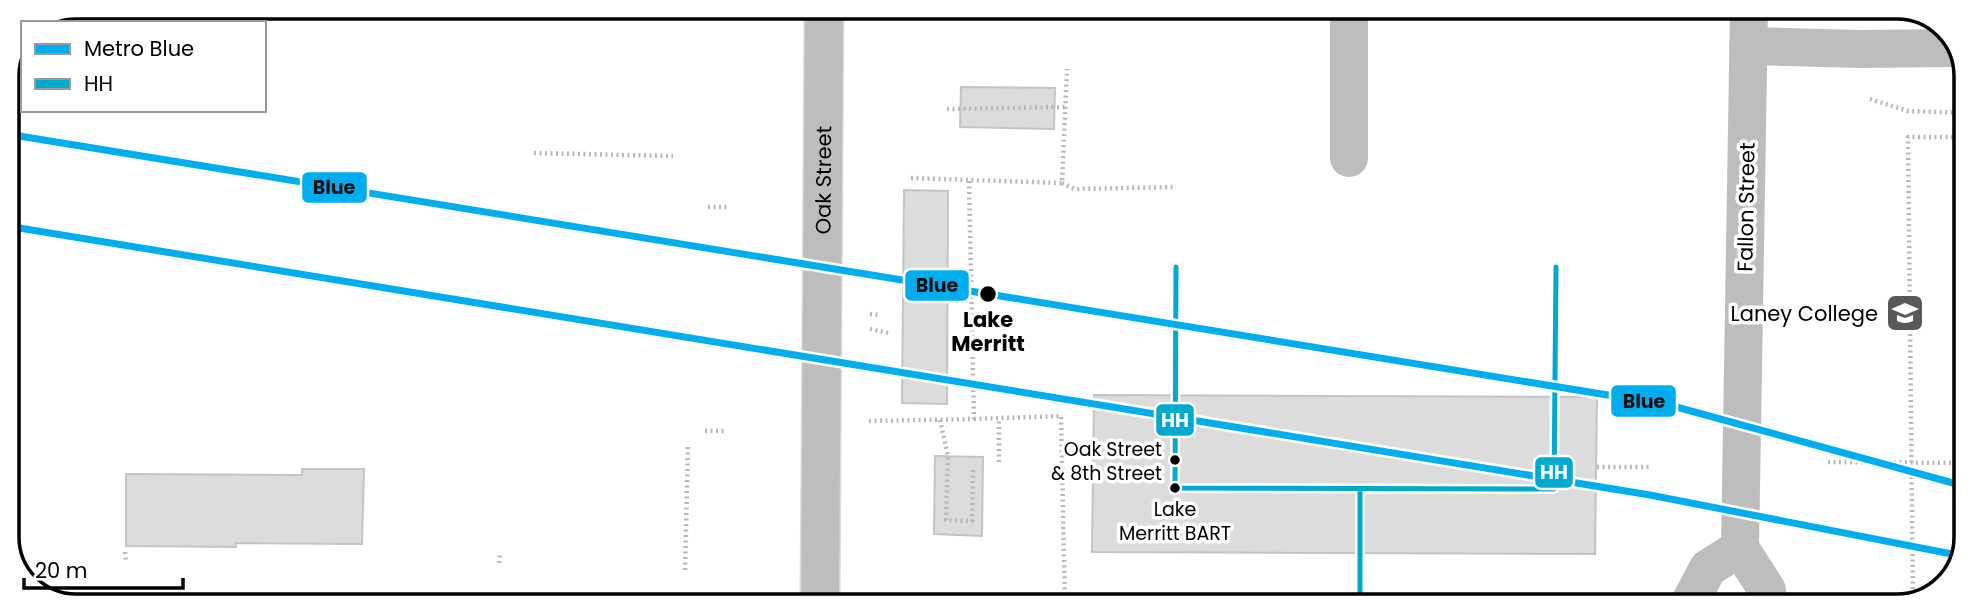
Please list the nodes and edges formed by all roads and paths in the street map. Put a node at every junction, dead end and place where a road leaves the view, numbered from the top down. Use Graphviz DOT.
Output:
graph roads {
  1 [pos="824,19"];
  2 [pos="1349,19"];
  3 [pos="1749,28"];
  4 [pos="1946,48"];
  5 [pos="1067,69"];
  6 [pos="1868,98"];
  7 [pos="1065,107"];
  8 [pos="947,109"];
  9 [pos="1954,113"];
  10 [pos="1954,137"];
  11 [pos="534,153"];
  12 [pos="673,156"];
  13 [pos="1349,158"];
  14 [pos="911,178"];
  15 [pos="969,180"];
  16 [pos="1062,183"];
  17 [pos="1176,187"];
  18 [pos="708,207"];
  19 [pos="729,207"];
  20 [pos="999,418"];
  21 [pos="974,419"];
  22 [pos="940,420"];
  23 [pos="821,422"];
  24 [pos="705,430"];
  25 [pos="727,431"];
  26 [pos="688,444"];
  27 [pos="999,462"];
  28 [pos="1828,462"];
  29 [pos="1913,462"];
  30 [pos="1954,463"];
  31 [pos="1597,467"];
  32 [pos="1651,467"];
  33 [pos="973,469"];
  34 [pos="1740,548"];
  35 [pos="125,552"];
  36 [pos="500,552"];
  37 [pos="126,561"];
  38 [pos="499,564"];
  39 [pos="685,569"];
  40 [pos="1913,592"];
  41 [pos="820,594"];
  42 [pos="1065,594"];
  43 [pos="1694,594"];
  44 [pos="1767,594"];
  1 -- 23 [label="street, Oak Street"];
  2 -- 13 [label="street"];
  3 -- 4 [label="street"];
  3 -- 34 [label="street, Fallon Street"];
  5 -- 7 [label="path"];
  6 -- 9 [label="path"];
  7 -- 8 [label="path"];
  7 -- 16 [label="path"];
  10 -- 29 [label="path"];
  11 -- 12 [label="path"];
  14 -- 15 [label="path"];
  15 -- 16 [label="path"];
  15 -- 21 [label="path"];
  16 -- 17 [label="path"];
  18 -- 19 [label="path"];
  20 -- 21 [label="path"];
  20 -- 27 [label="path"];
  20 -- 42 [label="path"];
  21 -- 22 [label="path"];
  22 -- 23 [label="path"];
  22 -- 33 [label="path"];
  23 -- 41 [label="street, Oak Street"];
  24 -- 25 [label="path"];
  26 -- 39 [label="path"];
  28 -- 29 [label="path"];
  29 -- 30 [label="path"];
  29 -- 40 [label="path"];
  31 -- 32 [label="path"];
  34 -- 43 [label="street"];
  34 -- 44 [label="street"];
  35 -- 37 [label="path"];
  36 -- 38 [label="path"];
}
